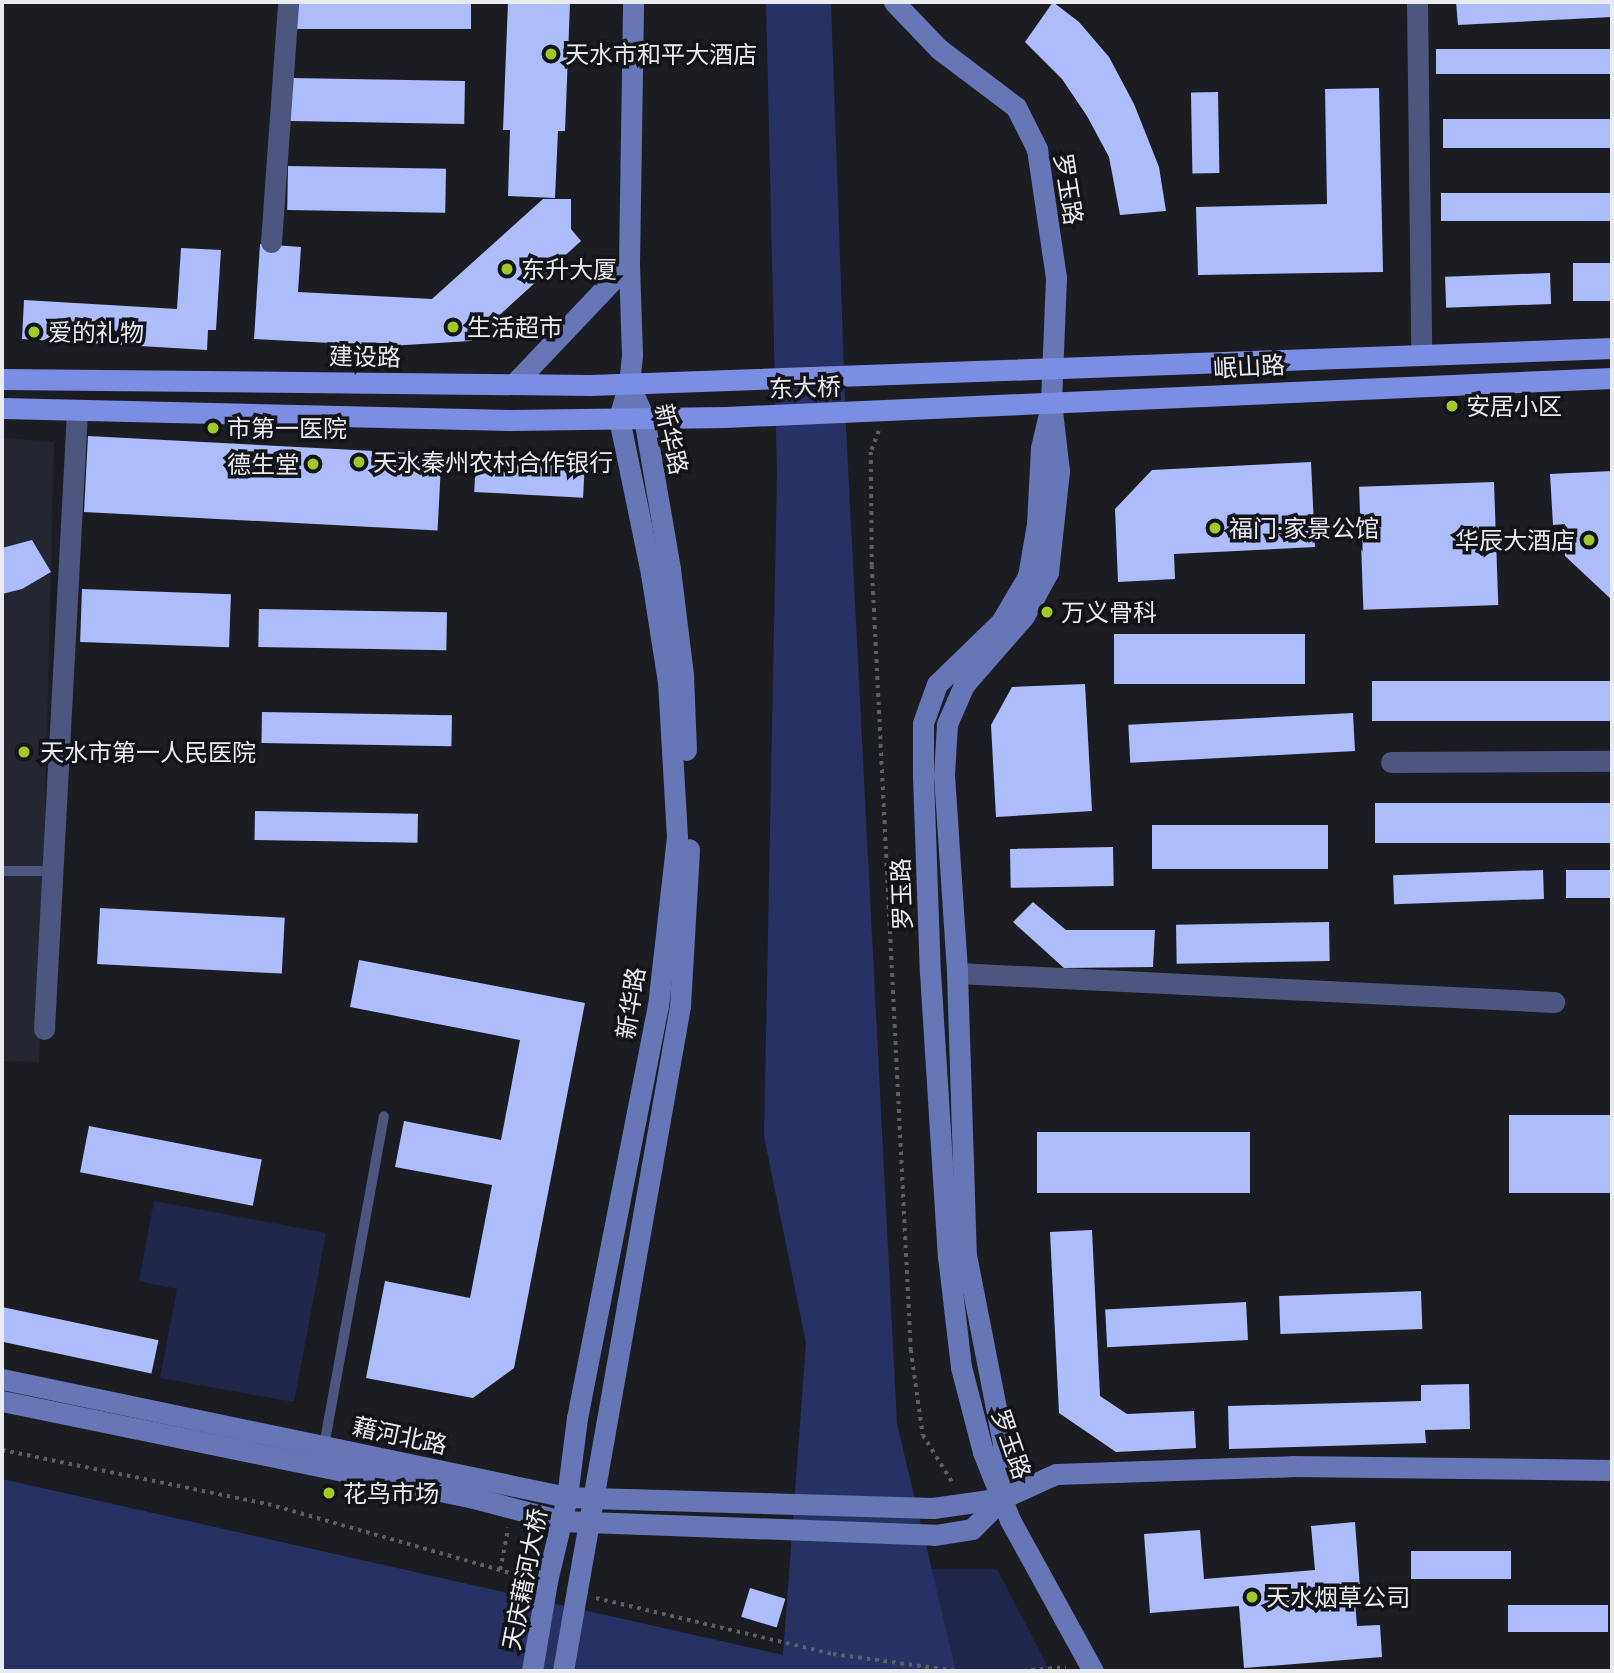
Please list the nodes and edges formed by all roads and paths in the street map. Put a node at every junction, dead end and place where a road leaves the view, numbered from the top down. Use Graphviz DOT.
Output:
graph roads {
  1 [pos="288,2"];
  2 [pos="633,2"];
  3 [pos="894,2"];
  4 [pos="1417,2"];
  5 [pos="271,242"];
  6 [pos="629,263"];
  7 [pos="1612,348"];
  8 [pos="1421,354"];
  9 [pos="1051,367"];
  10 [pos="885,373"];
  11 [pos="1612,378"];
  12 [pos="2,379"];
  13 [pos="727,379"];
  14 [pos="514,384"];
  15 [pos="629,384"];
  16 [pos="1051,402"];
  17 [pos="2,408"];
  18 [pos="888,410"];
  19 [pos="77,411"];
  20 [pos="619,418"];
  21 [pos="644,418"];
  22 [pos="1612,761"];
  23 [pos="1391,762"];
  24 [pos="2,871"];
  25 [pos="52,871"];
  26 [pos="957,973"];
  27 [pos="1554,1002"];
  28 [pos="44,1029"];
  29 [pos="384,1116"];
  30 [pos="2,1379"];
  31 [pos="2,1401"];
  32 [pos="324,1446"];
  33 [pos="2,1450"];
  34 [pos="1612,1470"];
  35 [pos="567,1497"];
  36 [pos="592,1498"];
  37 [pos="1003,1498"];
  38 [pos="965,1502"];
  39 [pos="512,1508"];
  40 [pos="587,1520"];
  41 [pos="561,1521"];
  42 [pos="500,1570"];
  43 [pos="543,1581"];
  44 [pos="585,1593"];
  45 [pos="1091,1668"];
  46 [pos="532,1671"];
  47 [pos="563,1671"];
  48 [pos="957,1671"];
  49 [pos="1023,1671"];
  1 -- 5 [label="street"];
  2 -- 6 [label="main road"];
  3 -- 9 [label="main road, 罗玉路"];
  4 -- 8 [label="street"];
  6 -- 14 [label="main road"];
  6 -- 15 [label="main road"];
  7 -- 8 [label="main road, 岷山路"];
  8 -- 9 [label="main road, 岷山路"];
  9 -- 10 [label="main road, 岷山路"];
  9 -- 16 [label="main road, 罗玉路"];
  10 -- 13 [label="main road, 东大桥"];
  11 -- 16 [label="main road, 岷山路"];
  12 -- 14 [label="main road, 建设路"];
  13 -- 15 [label="main road, 建设路"];
  14 -- 15 [label="main road, 建设路"];
  15 -- 20 [label="main road, 新华路"];
  15 -- 21 [label="main road, 新华路"];
  16 -- 18 [label="main road, 岷山路"];
  16 -- 26 [label="main road, 罗玉路"];
  16 -- 37 [label="main road, 罗玉路"];
  17 -- 19 [label="main road"];
  18 -- 21 [label="main road, 东大桥"];
  18 -- 38 [label="path"];
  19 -- 20 [label="main road"];
  19 -- 25 [label="street"];
  20 -- 21 [label="main road"];
  20 -- 35 [label="main road, 新华路"];
  21 -- 36 [label="main road, 新华路"];
  22 -- 23 [label="street"];
  24 -- 25 [label="lane"];
  25 -- 28 [label="street"];
  26 -- 27 [label="street"];
  26 -- 37 [label="main road, 罗玉路"];
  29 -- 32 [label="lane"];
  30 -- 32 [label="main road, 藉河北路"];
  31 -- 39 [label="main road, 藉河北路"];
  32 -- 35 [label="main road, 藉河北路"];
  33 -- 42 [label="path"];
  34 -- 37 [label="main road"];
  35 -- 36 [label="main road, 藉河北路"];
  35 -- 41 [label="main road, 天庆藉河大桥"];
  36 -- 38 [label="main road, 藉河北路"];
  36 -- 40 [label="main road, 天庆藉河大桥"];
  37 -- 38 [label="main road, 藉河北路"];
  37 -- 40 [label="main road, 藉河北路"];
  37 -- 45 [label="main road"];
  39 -- 41 [label="main road, 藉河北路"];
  39 -- 42 [label="path"];
  40 -- 41 [label="main road, 藉河北路"];
  40 -- 44 [label="main road, 天庆藉河大桥"];
  41 -- 43 [label="main road, 天庆藉河大桥"];
  42 -- 43 [label="path"];
  43 -- 46 [label="main road, 天庆藉河大桥, bridge"];
  44 -- 47 [label="main road, 天庆藉河大桥, bridge"];
  44 -- 48 [label="path"];
  45 -- 49 [label="path"];
}
